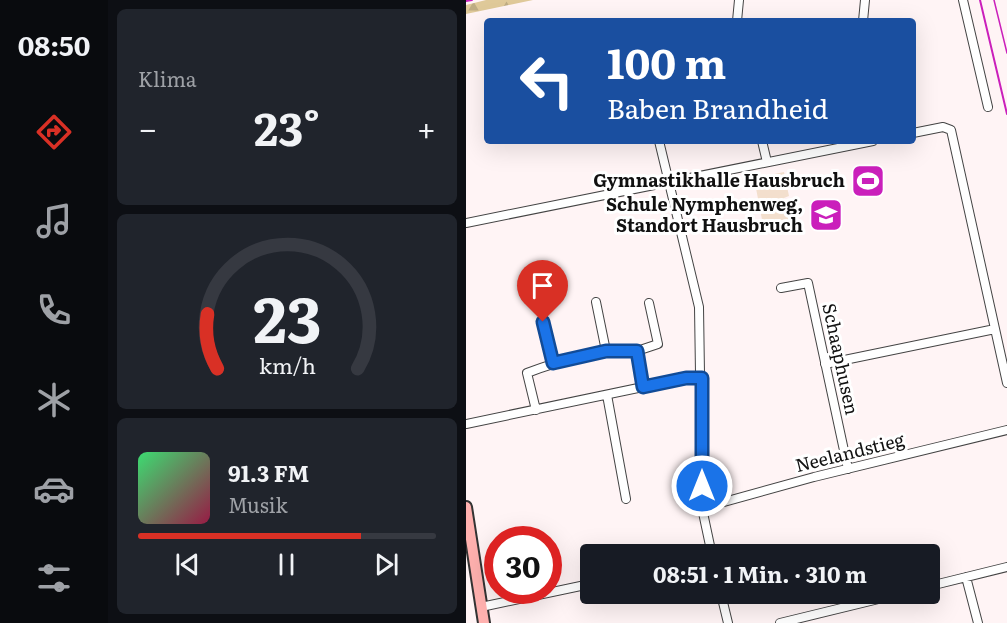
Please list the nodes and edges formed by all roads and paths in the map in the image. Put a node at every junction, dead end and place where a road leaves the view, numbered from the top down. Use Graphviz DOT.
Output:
graph roads {
  1 [pos="739,0"];
  2 [pos="865,0"];
  3 [pos="962,0"];
  4 [pos="736,18"];
  5 [pos="863,18"];
  6 [pos="988,107"];
  7 [pos="916,132"];
  8 [pos="660,144"];
  9 [pos="763,144"];
  10 [pos="857,144"];
  11 [pos="767,162"];
  12 [pos="670,182"];
  13 [pos="466,223"];
  14 [pos="781,288"];
  15 [pos="595,302"];
  16 [pos="649,303"];
  17 [pos="543,322"];
  18 [pos="995,329"];
  19 [pos="606,351"];
  20 [pos="637,351"];
  21 [pos="553,363"];
  22 [pos="825,364"];
  23 [pos="702,378"];
  24 [pos="1006,383"];
  25 [pos="643,387"];
  26 [pos="607,395"];
  27 [pos="536,410"];
  28 [pos="466,424"];
  29 [pos="1006,430"];
  30 [pos="848,469"];
  31 [pos="626,499"];
  32 [pos="466,507"];
  33 [pos="702,508"];
  34 [pos="710,544"];
  35 [pos="1006,567"];
  36 [pos="967,577"];
  37 [pos="940,584"];
  38 [pos="580,586"];
  39 [pos="723,604"];
  40 [pos="858,604"];
  41 [pos="481,607"];
  42 [pos="484,623"];
  43 [pos="728,623"];
  44 [pos="781,623"];
  45 [pos="978,623"];
  1 -- 4 [label="street"];
  2 -- 5 [label="street"];
  3 -- 6 [label="street"];
  7 -- 18 [label="street"];
  8 -- 12 [label="street"];
  9 -- 11 [label="street"];
  10 -- 11 [label="street"];
  11 -- 12 [label="street"];
  12 -- 13 [label="street"];
  12 -- 23 [label="street"];
  14 -- 22 [label="street, Schaaphusen"];
  15 -- 19 [label="street"];
  16 -- 20 [label="street"];
  17 -- 21 [label="street"];
  18 -- 22 [label="street"];
  18 -- 24 [label="street"];
  19 -- 20 [label="street"];
  19 -- 21 [label="street"];
  20 -- 25 [label="street"];
  21 -- 27 [label="street"];
  22 -- 30 [label="street, Schaaphusen"];
  23 -- 25 [label="street"];
  23 -- 33 [label="street"];
  25 -- 26 [label="street"];
  26 -- 27 [label="street"];
  26 -- 31 [label="street"];
  27 -- 28 [label="street"];
  29 -- 30 [label="street, Neelandstieg"];
  30 -- 33 [label="street, Neelandstieg"];
  32 -- 41 [label="street"];
  33 -- 34 [label="street"];
  35 -- 36 [label="street"];
  36 -- 37 [label="street"];
  36 -- 45 [label="street"];
  38 -- 41 [label="street"];
  39 -- 43 [label="street"];
  40 -- 44 [label="street"];
  41 -- 42 [label="street"];
}
